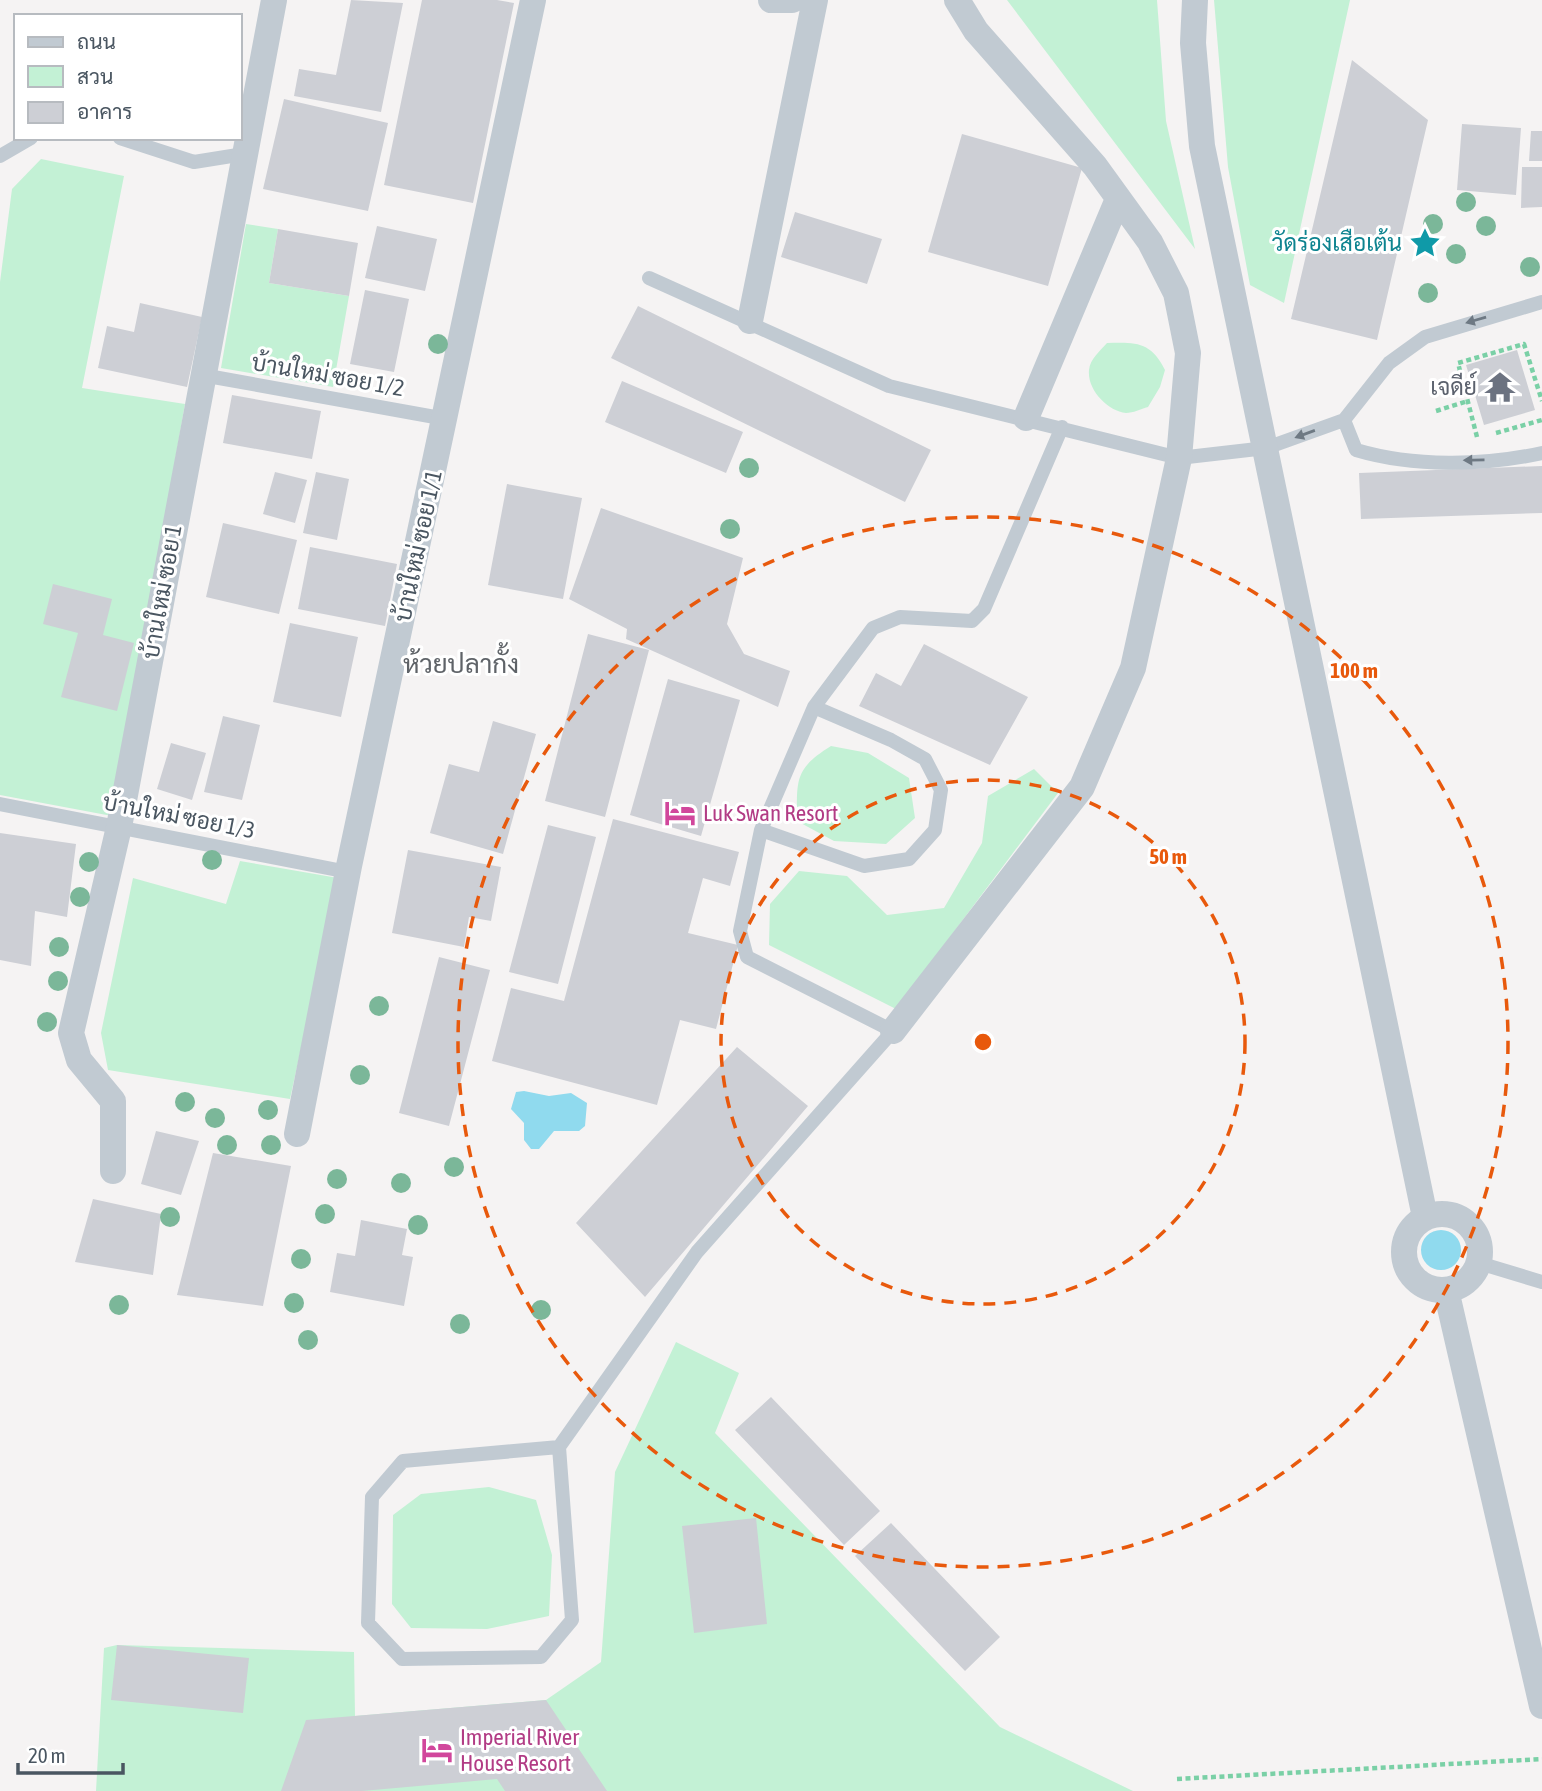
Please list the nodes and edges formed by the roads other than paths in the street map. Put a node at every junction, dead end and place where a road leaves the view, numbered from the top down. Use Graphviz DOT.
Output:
graph roads {
  1 [pos="274,0"];
  2 [pos="533,0"];
  3 [pos="772,0"];
  4 [pos="792,0"];
  5 [pos="816,0"];
  6 [pos="957,0"];
  7 [pos="1195,0"];
  8 [pos="28,140"];
  9 [pos="126,140"];
  10 [pos="244,155"];
  11 [pos="0,156"];
  12 [pos="1118,199"];
  13 [pos="649,278"];
  14 [pos="1542,302"];
  15 [pos="750,321"];
  16 [pos="202,375"];
  17 [pos="1026,418"];
  18 [pos="446,419"];
  19 [pos="1344,420"];
  20 [pos="1062,427"];
  21 [pos="1266,448"];
  22 [pos="1542,453"];
  23 [pos="1179,458"];
  24 [pos="814,707"];
  25 [pos="0,804"];
  26 [pos="119,827"];
  27 [pos="761,830"];
  28 [pos="348,872"];
  29 [pos="893,1031"];
  30 [pos="297,1134"];
  31 [pos="113,1171"];
  32 [pos="1425,1217"];
  33 [pos="1479,1263"];
  34 [pos="1542,1282"];
  35 [pos="1446,1290"];
  36 [pos="559,1447"];
  37 [pos="1542,1706"];
  1 -- 10 [label="street, บ้านใหม่ ซอย 1"];
  2 -- 18 [label="street, บ้านใหม่ ซอย 1/1"];
  3 -- 4 [label="street"];
  5 -- 15 [label="street"];
  6 -- 12 [label="street"];
  7 -- 21 [label="street"];
  8 -- 11 [label="lane"];
  9 -- 10 [label="lane"];
  10 -- 16 [label="street, บ้านใหม่ ซอย 1"];
  12 -- 17 [label="street"];
  12 -- 23 [label="street"];
  13 -- 15 [label="lane"];
  14 -- 19 [label="lane, one-way"];
  15 -- 17 [label="lane"];
  16 -- 18 [label="lane, บ้านใหม่ ซอย 1/2"];
  16 -- 26 [label="street, บ้านใหม่ ซอย 1"];
  17 -- 20 [label="lane"];
  18 -- 28 [label="street, บ้านใหม่ ซอย 1/1"];
  19 -- 21 [label="lane, one-way"];
  22 -- 19 [label="lane, one-way"];
  20 -- 23 [label="lane"];
  20 -- 24 [label="lane"];
  21 -- 23 [label="lane"];
  21 -- 32 [label="street"];
  23 -- 29 [label="street"];
  24 -- 27 [label="lane"];
  24 -- 27 [label="lane"];
  25 -- 26 [label="lane, บ้านใหม่ ซอย 1/3"];
  26 -- 28 [label="lane, บ้านใหม่ ซอย 1/3"];
  26 -- 31 [label="street, บ้านใหม่ ซอย 1"];
  27 -- 29 [label="lane"];
  28 -- 30 [label="street, บ้านใหม่ ซอย 1/1"];
  29 -- 36 [label="lane"];
  32 -- 33 [label="street"];
  32 -- 35 [label="street"];
  33 -- 34 [label="lane"];
  33 -- 35 [label="street"];
  35 -- 37 [label="street"];
  36 -- 36 [label="lane"];
}
